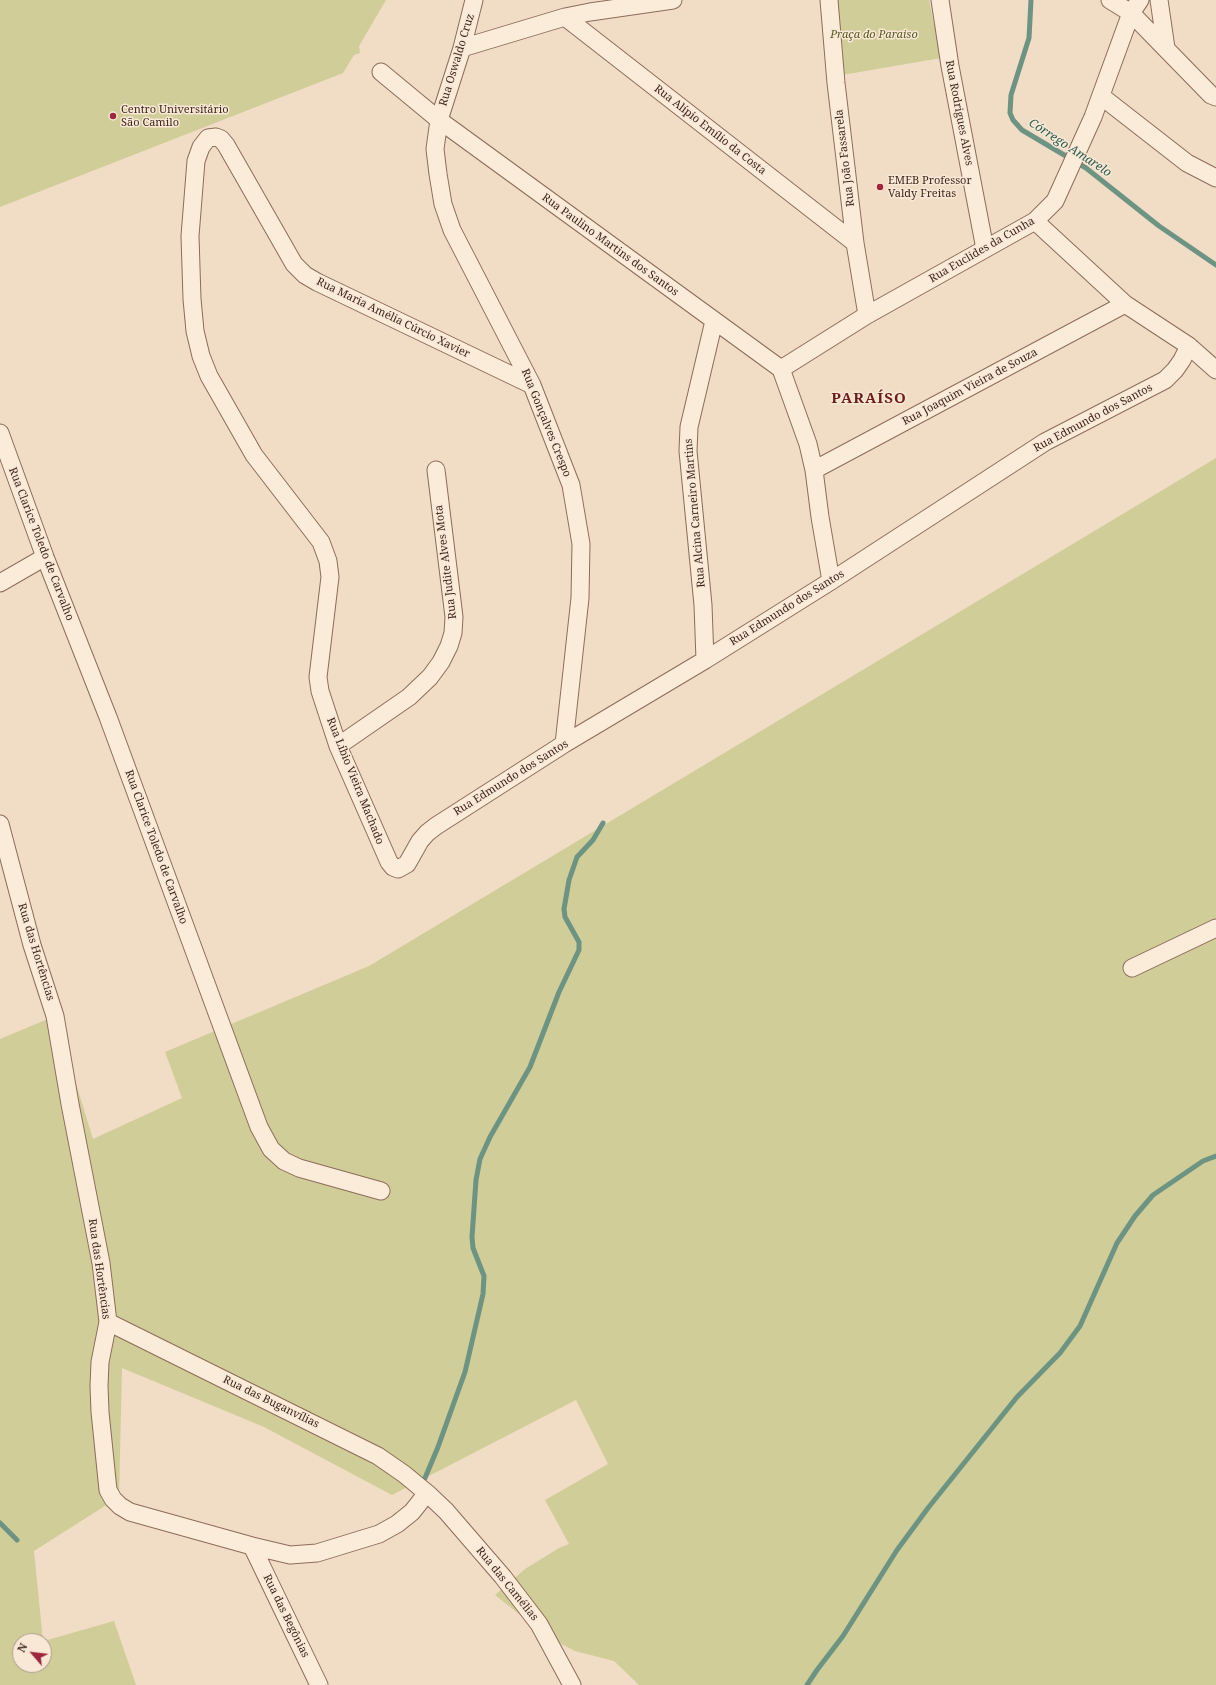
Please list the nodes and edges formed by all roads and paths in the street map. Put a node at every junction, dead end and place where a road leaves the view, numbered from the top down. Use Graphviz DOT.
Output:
graph roads {
  1 [pos="474,0"];
  2 [pos="673,0"];
  3 [pos="829,0"];
  4 [pos="940,0"];
  5 [pos="1110,0"];
  6 [pos="1159,0"];
  7 [pos="1136,7"];
  8 [pos="565,18"];
  9 [pos="462,48"];
  10 [pos="1166,48"];
  11 [pos="381,72"];
  12 [pos="1101,96"];
  13 [pos="1216,97"];
  14 [pos="439,120"];
  15 [pos="226,145"];
  16 [pos="1216,178"];
  17 [pos="1035,222"];
  18 [pos="855,243"];
  19 [pos="985,249"];
  20 [pos="1125,304"];
  21 [pos="867,315"];
  22 [pos="714,321"];
  23 [pos="1189,346"];
  24 [pos="781,369"];
  25 [pos="1216,370"];
  26 [pos="532,385"];
  27 [pos="0,433"];
  28 [pos="436,470"];
  29 [pos="814,470"];
  30 [pos="45,557"];
  31 [pos="831,581"];
  32 [pos="0,583"];
  33 [pos="705,660"];
  34 [pos="564,744"];
  35 [pos="338,746"];
  36 [pos="0,824"];
  37 [pos="389,862"];
  38 [pos="1216,928"];
  39 [pos="1132,968"];
  40 [pos="381,1190"];
  41 [pos="108,1322"];
  42 [pos="427,1492"];
  43 [pos="252,1546"];
  44 [pos="319,1685"];
  45 [pos="572,1685"];
  1 -- 9 [label="street, Rua Oswaldo Cruz"];
  2 -- 8 [label="street"];
  3 -- 18 [label="street, Rua João Fassarela"];
  4 -- 19 [label="street, Rua Rodrigues Alves"];
  5 -- 7 [label="street"];
  6 -- 10 [label="street"];
  7 -- 10 [label="street"];
  7 -- 12 [label="street, Rua Euclides da Cunha"];
  8 -- 9 [label="street"];
  8 -- 18 [label="street, Rua Alípio Emílio da Costa"];
  9 -- 14 [label="street, Rua Oswaldo Cruz"];
  10 -- 13 [label="street"];
  11 -- 14 [label="street, Rua Paulino Martins dos Santos"];
  12 -- 16 [label="street"];
  12 -- 17 [label="street, Rua Euclides da Cunha"];
  14 -- 22 [label="street, Rua Paulino Martins dos Santos"];
  14 -- 26 [label="street, Rua Gonçalves Crespo"];
  15 -- 26 [label="street, Rua Maria Amélia Cúrcio Xavier"];
  15 -- 35 [label="street, Rua Líbio Vieira Machado"];
  17 -- 19 [label="street, Rua Euclides da Cunha"];
  17 -- 20 [label="street"];
  18 -- 21 [label="street, Rua João Fassarela"];
  19 -- 21 [label="street, Rua Euclides da Cunha"];
  20 -- 23 [label="street"];
  20 -- 29 [label="street, Rua Joaquim Vieira de Souza"];
  21 -- 24 [label="street, Rua Euclides da Cunha"];
  22 -- 24 [label="street, Rua Paulino Martins dos Santos"];
  22 -- 33 [label="street, Rua Alcina Carneiro Martins"];
  23 -- 25 [label="street"];
  23 -- 31 [label="street, Rua Edmundo dos Santos"];
  24 -- 29 [label="street"];
  26 -- 34 [label="street, Rua Gonçalves Crespo"];
  27 -- 30 [label="street, Rua Clarice Toledo de Carvalho"];
  28 -- 35 [label="street, Rua Judite Alves Mota"];
  29 -- 31 [label="street"];
  30 -- 32 [label="street"];
  30 -- 40 [label="street, Rua Clarice Toledo de Carvalho"];
  31 -- 33 [label="street, Rua Edmundo dos Santos"];
  33 -- 34 [label="street, Rua Edmundo dos Santos"];
  34 -- 37 [label="street, Rua Edmundo dos Santos"];
  35 -- 37 [label="street, Rua Líbio Vieira Machado"];
  36 -- 41 [label="street, Rua das Hortências"];
  38 -- 39 [label="street"];
  41 -- 42 [label="street, Rua das Buganvílias"];
  41 -- 43 [label="street, Rua das Hortências"];
  42 -- 43 [label="street, Rua das Hortências"];
  42 -- 45 [label="street, Rua das Camélias"];
  43 -- 44 [label="street, Rua das Begônias"];
}
